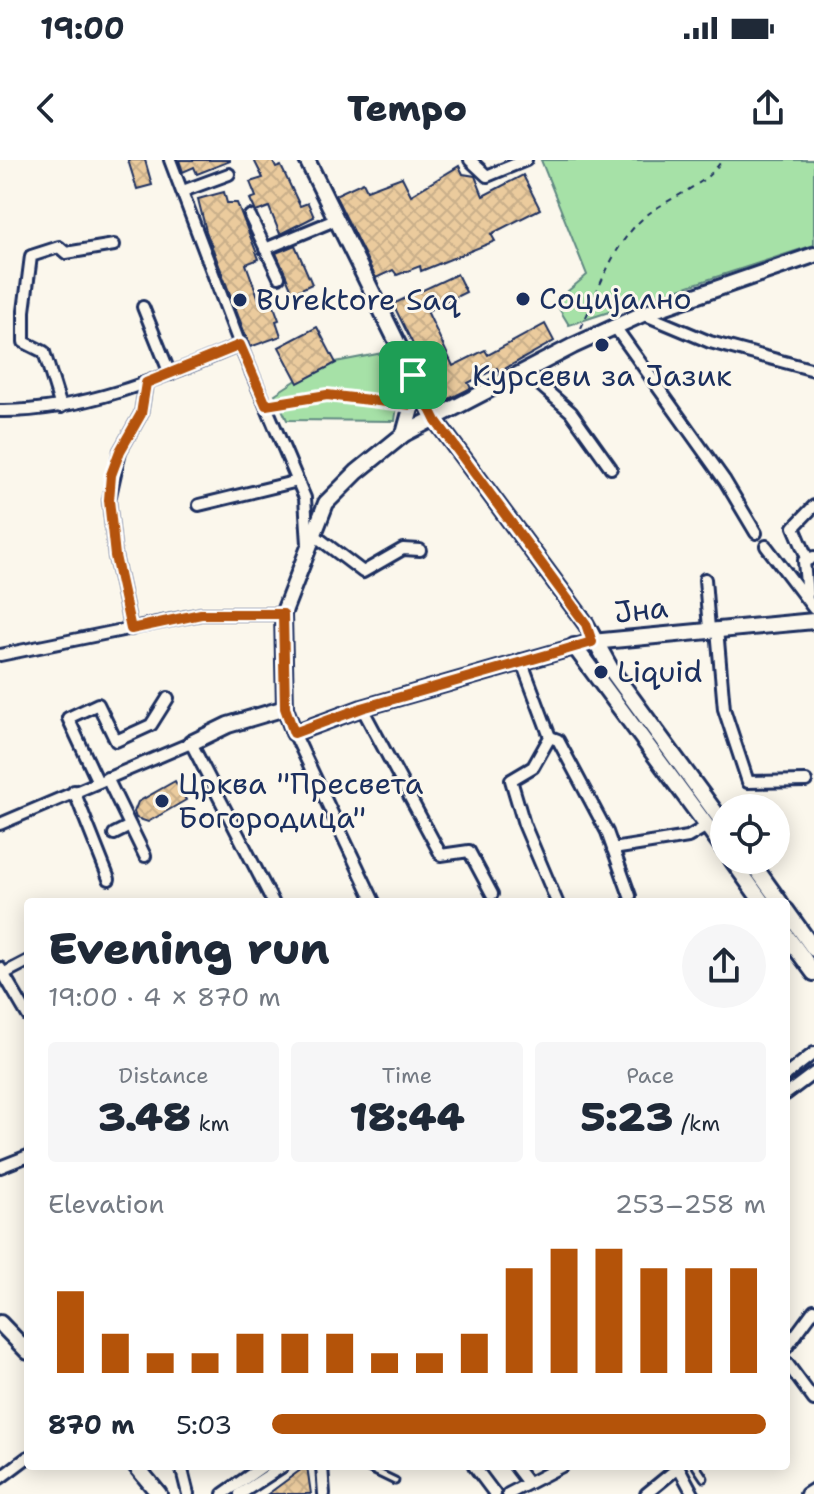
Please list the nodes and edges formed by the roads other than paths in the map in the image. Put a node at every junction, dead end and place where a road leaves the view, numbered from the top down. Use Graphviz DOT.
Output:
graph roads {
  1 [pos="170,160"];
  2 [pos="307,160"];
  3 [pos="470,160"];
  4 [pos="526,160"];
  5 [pos="229,174"];
  6 [pos="183,191"];
  7 [pos="250,216"];
  8 [pos="335,220"];
  9 [pos="114,245"];
  10 [pos="265,249"];
  11 [pos="814,255"];
  12 [pos="279,277"];
  13 [pos="143,307"];
  14 [pos="643,314"];
  15 [pos="615,327"];
  16 [pos="240,345"];
  17 [pos="814,370"];
  18 [pos="524,371"];
  19 [pos="170,374"];
  20 [pos="413,375"];
  21 [pos="146,383"];
  22 [pos="61,407"];
  23 [pos="0,411"];
  24 [pos="436,421"];
  25 [pos="404,434"];
  26 [pos="611,468"];
  27 [pos="298,481"];
  28 [pos="305,498"];
  29 [pos="326,503"];
  30 [pos="199,505"];
  31 [pos="814,506"];
  32 [pos="756,533"];
  33 [pos="311,540"];
  34 [pos="766,546"];
  35 [pos="420,550"];
  36 [pos="811,558"];
  37 [pos="705,579"];
  38 [pos="807,596"];
  39 [pos="814,609"];
  40 [pos="283,614"];
  41 [pos="814,621"];
  42 [pos="131,629"];
  43 [pos="713,629"];
  44 [pos="592,642"];
  45 [pos="574,646"];
  46 [pos="0,653"];
  47 [pos="521,660"];
  48 [pos="168,698"];
  49 [pos="285,708"];
  50 [pos="362,708"];
  51 [pos="294,733"];
  52 [pos="550,737"];
  53 [pos="191,743"];
  54 [pos="102,780"];
  55 [pos="806,781"];
  56 [pos="74,791"];
  57 [pos="710,805"];
  58 [pos="0,824"];
  59 [pos="130,826"];
  60 [pos="707,826"];
  61 [pos="710,830"];
  62 [pos="114,834"];
  63 [pos="613,849"];
  64 [pos="145,856"];
  65 [pos="742,874"];
  66 [pos="760,874"];
  67 [pos="109,879"];
  68 [pos="492,894"];
  69 [pos="630,896"];
  70 [pos="270,898"];
  71 [pos="372,898"];
  72 [pos="555,898"];
  73 [pos="759,898"];
  74 [pos="777,898"];
  75 [pos="790,916"];
  76 [pos="790,945"];
  77 [pos="814,949"];
  78 [pos="24,963"];
  79 [pos="2,971"];
  80 [pos="814,973"];
  81 [pos="24,1009"];
  82 [pos="814,1053"];
  83 [pos="790,1072"];
  84 [pos="814,1073"];
  85 [pos="790,1091"];
  86 [pos="24,1158"];
  87 [pos="0,1167"];
  88 [pos="814,1310"];
  89 [pos="0,1323"];
  90 [pos="814,1323"];
  91 [pos="801,1328"];
  92 [pos="790,1343"];
  93 [pos="24,1348"];
  94 [pos="790,1367"];
  95 [pos="814,1400"];
  96 [pos="24,1460"];
  97 [pos="139,1470"];
  98 [pos="182,1470"];
  99 [pos="257,1470"];
  100 [pos="277,1470"];
  101 [pos="322,1470"];
  102 [pos="372,1470"];
  103 [pos="477,1470"];
  104 [pos="518,1470"];
  105 [pos="554,1470"];
  106 [pos="674,1470"];
  107 [pos="681,1470"];
  108 [pos="699,1470"];
  109 [pos="0,1478"];
  110 [pos="704,1478"];
  111 [pos="395,1481"];
  112 [pos="528,1483"];
  113 [pos="156,1489"];
  114 [pos="814,1489"];
  115 [pos="169,1494"];
  116 [pos="188,1494"];
  117 [pos="223,1494"];
  118 [pos="240,1494"];
  119 [pos="324,1494"];
  120 [pos="495,1494"];
  121 [pos="508,1494"];
  122 [pos="646,1494"];
  123 [pos="693,1494"];
  124 [pos="806,1494"];
  1 -- 6 [label="street"];
  2 -- 8 [label="street"];
  3 -- 4 [label="street"];
  5 -- 6 [label="street"];
  6 -- 16 [label="street"];
  7 -- 10 [label="street"];
  8 -- 10 [label="street"];
  8 -- 20 [label="street"];
  9 -- 22 [label="street"];
  10 -- 12 [label="street"];
  11 -- 14 [label="street"];
  13 -- 19 [label="street"];
  14 -- 15 [label="street"];
  14 -- 17 [label="street"];
  15 -- 18 [label="street"];
  15 -- 32 [label="street"];
  16 -- 19 [label="street"];
  16 -- 27 [label="street"];
  18 -- 24 [label="street"];
  18 -- 26 [label="street"];
  19 -- 21 [label="street"];
  20 -- 24 [label="street"];
  20 -- 25 [label="street"];
  21 -- 22 [label="street"];
  21 -- 42 [label="street"];
  22 -- 23 [label="street"];
  24 -- 25 [label="street"];
  24 -- 44 [label="street"];
  25 -- 29 [label="street"];
  27 -- 28 [label="street"];
  27 -- 30 [label="street"];
  28 -- 29 [label="street"];
  28 -- 33 [label="street"];
  29 -- 33 [label="street"];
  31 -- 36 [label="street"];
  33 -- 35 [label="street"];
  33 -- 40 [label="street"];
  34 -- 38 [label="street"];
  36 -- 38 [label="street"];
  37 -- 43 [label="street"];
  38 -- 39 [label="street"];
  40 -- 42 [label="street"];
  40 -- 49 [label="street"];
  41 -- 43 [label="street, Јна"];
  42 -- 46 [label="street"];
  43 -- 44 [label="street, Јна"];
  43 -- 55 [label="street"];
  44 -- 45 [label="street, Јна"];
  44 -- 57 [label="street"];
  45 -- 47 [label="street, Јна"];
  45 -- 60 [label="street"];
  47 -- 50 [label="street, Јна"];
  47 -- 52 [label="street"];
  48 -- 54 [label="street"];
  49 -- 51 [label="street"];
  49 -- 53 [label="street"];
  50 -- 51 [label="street, Јна"];
  50 -- 68 [label="street"];
  51 -- 71 [label="street"];
  52 -- 63 [label="street"];
  52 -- 72 [label="street"];
  53 -- 54 [label="street"];
  53 -- 70 [label="street"];
  54 -- 56 [label="street"];
  54 -- 59 [label="street"];
  56 -- 58 [label="street"];
  56 -- 67 [label="street"];
  59 -- 62 [label="street"];
  59 -- 64 [label="street"];
  60 -- 61 [label="street"];
  60 -- 63 [label="street"];
  63 -- 69 [label="street"];
  65 -- 73 [label="street"];
  66 -- 74 [label="street"];
  75 -- 77 [label="street"];
  76 -- 80 [label="street"];
  78 -- 79 [label="street"];
  79 -- 81 [label="street"];
  82 -- 83 [label="street"];
  84 -- 85 [label="street"];
  86 -- 87 [label="street"];
  88 -- 91 [label="street"];
  89 -- 93 [label="street"];
  90 -- 91 [label="street"];
  91 -- 92 [label="street"];
  94 -- 95 [label="street"];
  96 -- 109 [label="street"];
  97 -- 113 [label="street"];
  98 -- 116 [label="street"];
  99 -- 117 [label="street"];
  100 -- 118 [label="street"];
  101 -- 119 [label="street"];
  102 -- 111 [label="lane"];
  103 -- 120 [label="street"];
  104 -- 112 [label="street"];
  105 -- 112 [label="street"];
  106 -- 122 [label="street"];
  107 -- 123 [label="street"];
  108 -- 110 [label="lane"];
  112 -- 121 [label="street"];
  113 -- 115 [label="street"];
  114 -- 124 [label="street"];
}
